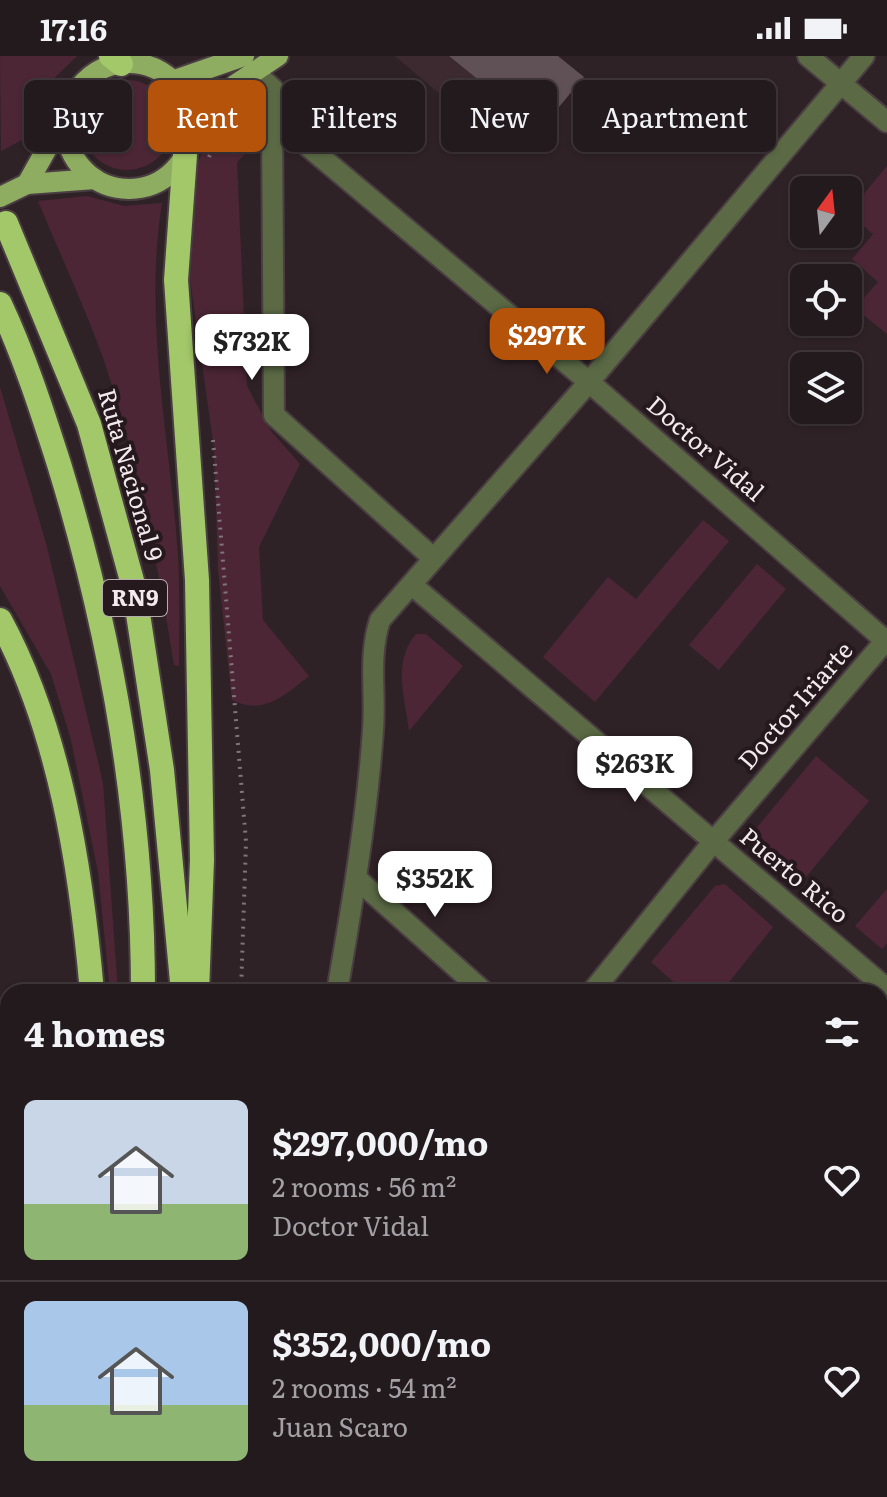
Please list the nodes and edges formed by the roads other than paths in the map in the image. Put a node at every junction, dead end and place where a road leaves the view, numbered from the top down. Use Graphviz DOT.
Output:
graph roads {
  1 [pos="278,56"];
  2 [pos="808,56"];
  3 [pos="864,56"];
  4 [pos="116,60"];
  5 [pos="211,64"];
  6 [pos="248,64"];
  7 [pos="86,80"];
  8 [pos="171,80"];
  9 [pos="174,80"];
  10 [pos="234,80"];
  11 [pos="840,84"];
  12 [pos="272,116"];
  13 [pos="887,122"];
  14 [pos="48,152"];
  15 [pos="72,152"];
  16 [pos="195,152"];
  17 [pos="196,158"];
  18 [pos="95,179"];
  19 [pos="27,184"];
  20 [pos="0,197"];
  21 [pos="6,223"];
  22 [pos="0,304"];
  23 [pos="589,382"];
  24 [pos="433,558"];
  25 [pos="412,585"];
  26 [pos="0,620"];
  27 [pos="887,640"];
  28 [pos="713,842"];
  29 [pos="357,879"];
  30 [pos="91,984"];
  31 [pos="142,984"];
  32 [pos="182,984"];
  33 [pos="197,984"];
  34 [pos="338,984"];
  35 [pos="475,984"];
  36 [pos="598,984"];
  37 [pos="881,984"];
  1 -- 6 [label="main road"];
  2 -- 11 [label="street"];
  3 -- 11 [label="street"];
  4 -- 7 [label="main road"];
  4 -- 8 [label="main road"];
  5 -- 6 [label="main road"];
  5 -- 9 [label="main road"];
  6 -- 10 [label="main road"];
  6 -- 12 [label="street"];
  11 -- 13 [label="street"];
  11 -- 23 [label="street"];
  12 -- 23 [label="street, Doctor Vidal"];
  12 -- 24 [label="street"];
  14 -- 19 [label="main road"];
  15 -- 18 [label="main road"];
  16 -- 17 [label="main road"];
  17 -- 18 [label="main road"];
  17 -- 33 [label="highway"];
  18 -- 19 [label="main road"];
  19 -- 20 [label="main road"];
  21 -- 32 [label="highway, Ruta Nacional 9 / RN9"];
  22 -- 31 [label="highway, RN9"];
  23 -- 24 [label="street"];
  23 -- 27 [label="street, Doctor Vidal"];
  24 -- 25 [label="street"];
  25 -- 28 [label="street, Puerto Rico"];
  25 -- 29 [label="street"];
  26 -- 30 [label="highway"];
  27 -- 28 [label="street, Doctor Iriarte"];
  28 -- 36 [label="street, Doctor Iriarte"];
  28 -- 37 [label="street, Puerto Rico"];
  29 -- 34 [label="street"];
  29 -- 35 [label="street"];
}
